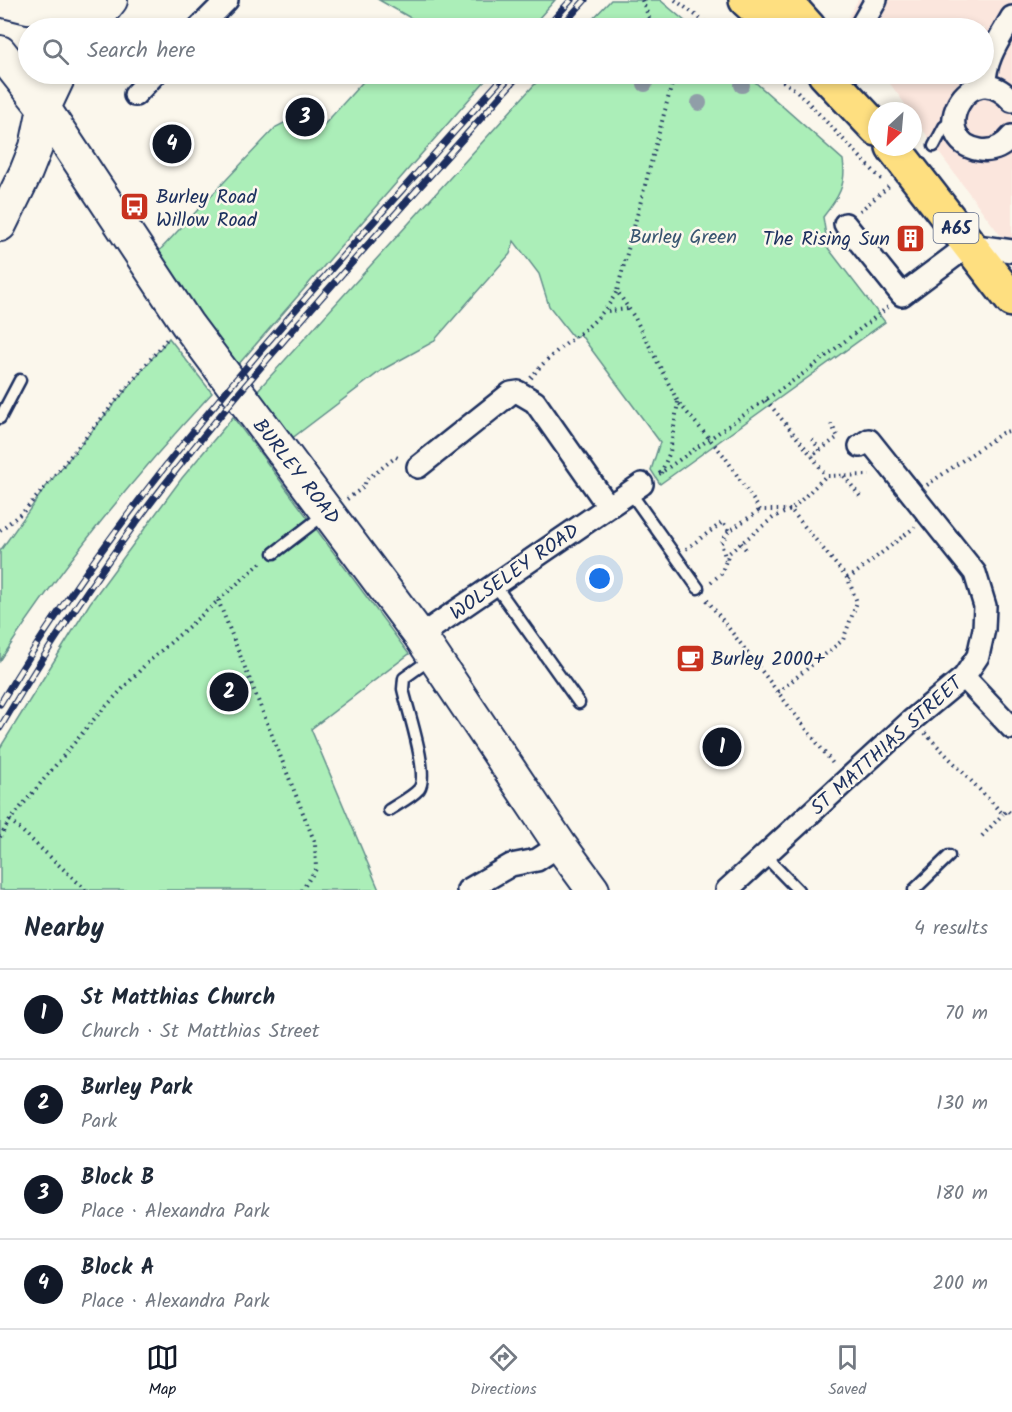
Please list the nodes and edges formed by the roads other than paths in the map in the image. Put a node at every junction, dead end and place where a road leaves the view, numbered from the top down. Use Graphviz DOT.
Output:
graph roads {
  1 [pos="0,0"];
  2 [pos="91,0"];
  3 [pos="111,0"];
  4 [pos="227,0"];
  5 [pos="746,0"];
  6 [pos="876,0"];
  7 [pos="794,14"];
  8 [pos="1012,17"];
  9 [pos="96,18"];
  10 [pos="209,18"];
  11 [pos="866,18"];
  12 [pos="994,48"];
  13 [pos="0,52"];
  14 [pos="18,75"];
  15 [pos="25,84"];
  16 [pos="55,84"];
  17 [pos="145,84"];
  18 [pos="841,84"];
  19 [pos="843,84"];
  20 [pos="985,86"];
  21 [pos="135,94"];
  22 [pos="1012,101"];
  23 [pos="44,108"];
  24 [pos="868,110"];
  25 [pos="868,118"];
  26 [pos="953,120"];
  27 [pos="1010,142"];
  28 [pos="934,146"];
  29 [pos="902,156"];
  30 [pos="845,224"];
  31 [pos="0,225"];
  32 [pos="969,245"];
  33 [pos="1012,251"];
  34 [pos="1012,298"];
  35 [pos="20,380"];
  36 [pos="0,418"];
  37 [pos="860,446"];
  38 [pos="418,467"];
  39 [pos="636,488"];
  40 [pos="608,506"];
  41 [pos="329,511"];
  42 [pos="274,553"];
  43 [pos="495,585"];
  44 [pos="698,588"];
  45 [pos="427,646"];
  46 [pos="964,677"];
  47 [pos="579,703"];
  48 [pos="1012,728"];
  49 [pos="388,810"];
  50 [pos="560,846"];
  51 [pos="764,855"];
  52 [pos="949,856"];
  53 [pos="468,890"];
  54 [pos="593,890"];
  55 [pos="728,890"];
  56 [pos="798,890"];
  57 [pos="914,890"];
  1 -- 2 [label="street"];
  3 -- 9 [label="street"];
  4 -- 10 [label="street"];
  5 -- 7 [label="main road"];
  6 -- 11 [label="street"];
  8 -- 12 [label="street"];
  13 -- 14 [label="street, BURLEY ROAD"];
  15 -- 23 [label="street, BURLEY ROAD"];
  16 -- 23 [label="street"];
  17 -- 21 [label="street"];
  18 -- 25 [label="main road"];
  19 -- 24 [label="main road"];
  20 -- 22 [label="street"];
  20 -- 26 [label="street"];
  23 -- 31 [label="street"];
  23 -- 41 [label="street, BURLEY ROAD"];
  26 -- 27 [label="street"];
  26 -- 28 [label="lane"];
  29 -- 32 [label="main road, A65"];
  30 -- 32 [label="street"];
  32 -- 33 [label="street"];
  32 -- 34 [label="main road, A65"];
  35 -- 36 [label="lane"];
  37 -- 46 [label="street, ST MATTHIAS STREET"];
  38 -- 40 [label="street"];
  39 -- 40 [label="street, WOLSELEY ROAD"];
  39 -- 44 [label="lane"];
  40 -- 43 [label="street, WOLSELEY ROAD"];
  41 -- 42 [label="lane"];
  41 -- 45 [label="street, BURLEY ROAD"];
  43 -- 45 [label="street, WOLSELEY ROAD"];
  43 -- 47 [label="lane"];
  45 -- 49 [label="lane"];
  45 -- 50 [label="street, BURLEY ROAD"];
  46 -- 48 [label="street"];
  46 -- 51 [label="street, ST MATTHIAS STREET"];
  50 -- 53 [label="street"];
  50 -- 54 [label="street, BURLEY ROAD"];
  51 -- 55 [label="street, ST MATTHIAS STREET"];
  51 -- 56 [label="lane"];
  52 -- 57 [label="lane"];
}
